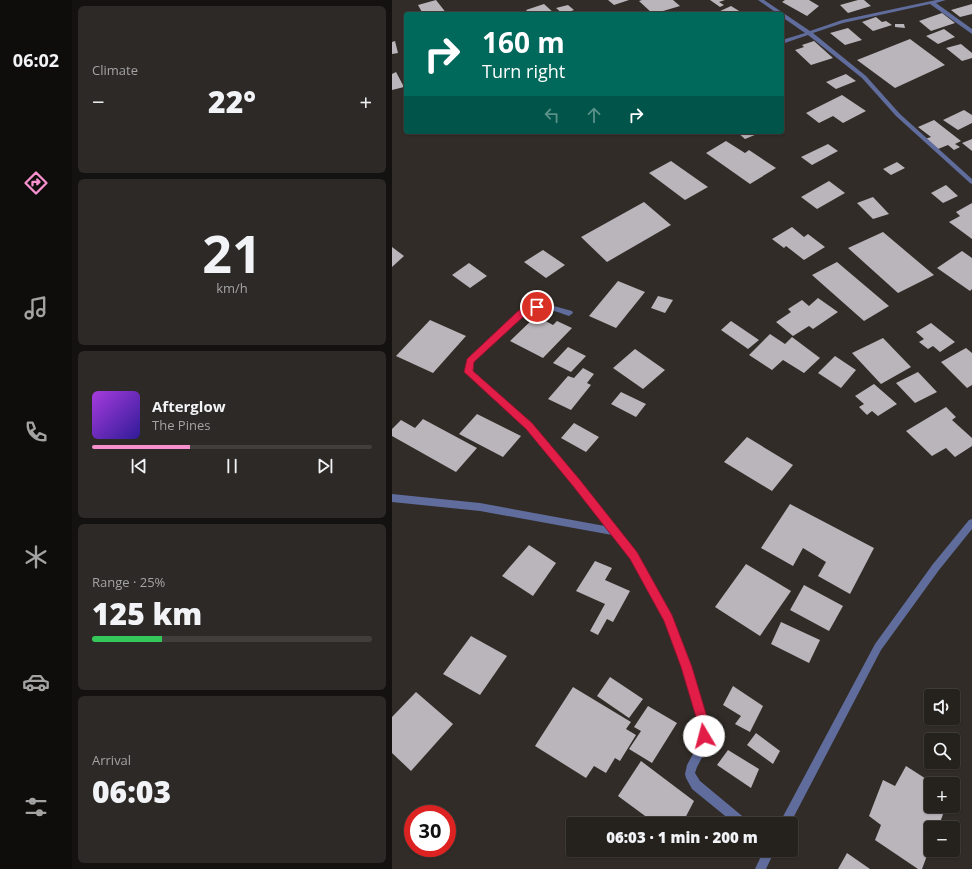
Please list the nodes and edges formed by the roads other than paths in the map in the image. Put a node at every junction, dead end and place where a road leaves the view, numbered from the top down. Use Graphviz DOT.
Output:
graph roads {
  1 [pos="761,0"];
  2 [pos="943,0"];
  3 [pos="932,3"];
  4 [pos="778,12"];
  5 [pos="784,16"];
  6 [pos="972,32"];
  7 [pos="809,33"];
  8 [pos="784,41"];
  9 [pos="972,182"];
  10 [pos="568,313"];
  11 [pos="392,498"];
  12 [pos="972,523"];
  13 [pos="615,532"];
  14 [pos="735,817"];
  15 [pos="788,817"];
  16 [pos="766,857"];
  17 [pos="760,869"];
  1 -- 4 [label="street"];
  2 -- 3 [label="street"];
  3 -- 6 [label="street"];
  3 -- 7 [label="street"];
  5 -- 7 [label="street"];
  7 -- 8 [label="street"];
  7 -- 9 [label="street"];
  10 -- 13 [label="street"];
  11 -- 13 [label="street"];
  12 -- 15 [label="street"];
  13 -- 14 [label="street"];
  16 -- 17 [label="street"];
}
